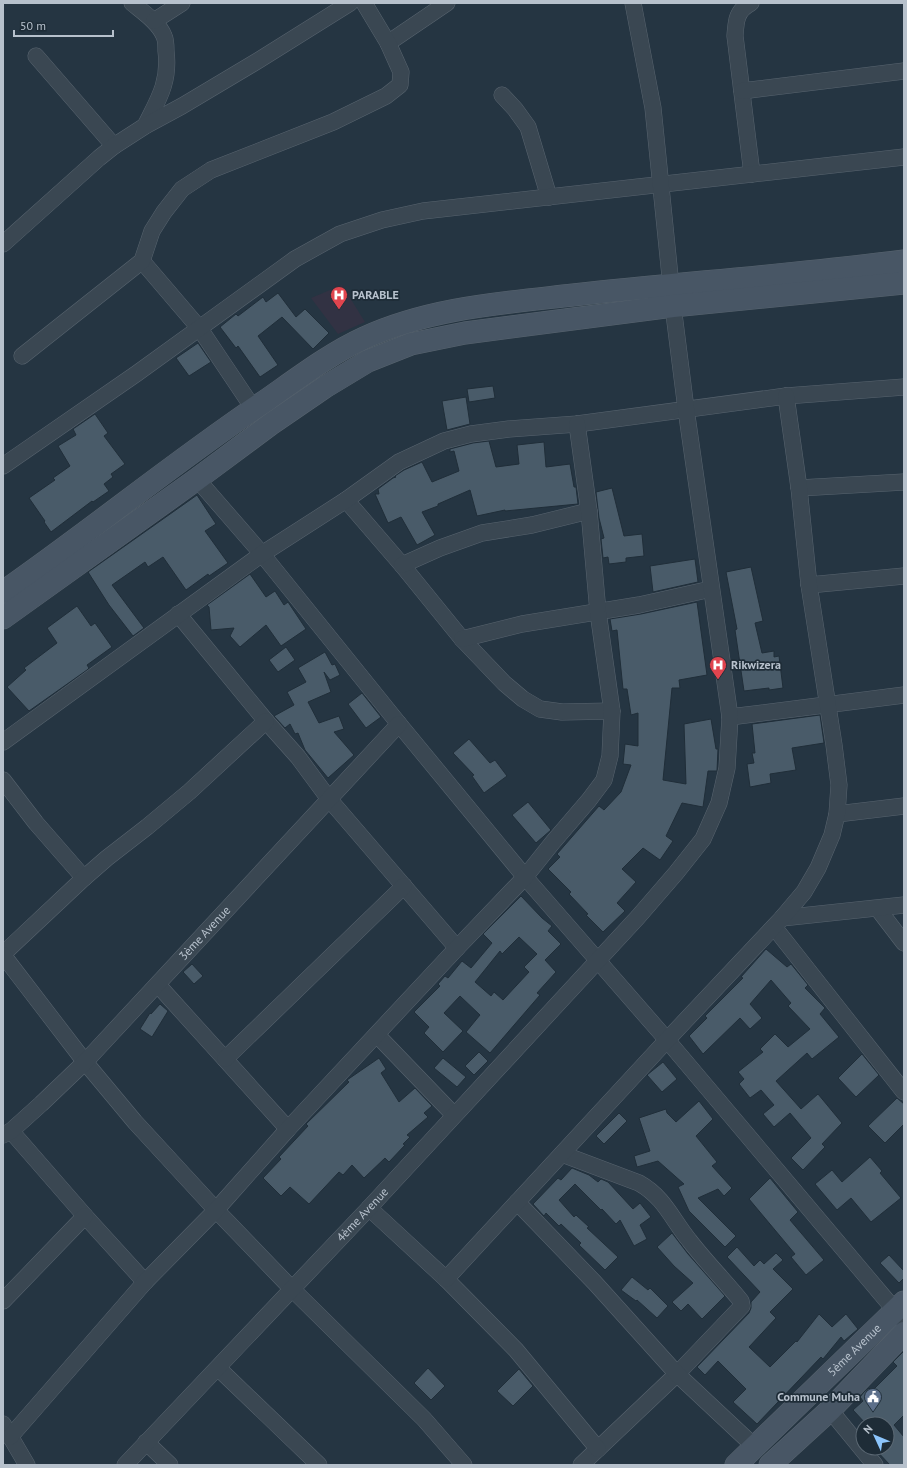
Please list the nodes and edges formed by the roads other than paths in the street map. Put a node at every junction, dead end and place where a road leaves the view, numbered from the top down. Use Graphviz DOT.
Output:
graph roads {
  1 [pos="132,3"];
  2 [pos="182,3"];
  3 [pos="350,3"];
  4 [pos="364,3"];
  5 [pos="447,3"];
  6 [pos="633,3"];
  7 [pos="751,3"];
  8 [pos="154,21"];
  9 [pos="388,42"];
  10 [pos="36,56"];
  11 [pos="904,71"];
  12 [pos="742,91"];
  13 [pos="502,94"];
  14 [pos="145,126"];
  15 [pos="114,146"];
  16 [pos="904,157"];
  17 [pos="752,174"];
  18 [pos="659,184"];
  19 [pos="549,197"];
  20 [pos="3,244"];
  21 [pos="142,261"];
  22 [pos="904,261"];
  23 [pos="904,284"];
  24 [pos="672,296"];
  25 [pos="200,328"];
  26 [pos="22,356"];
  27 [pos="904,387"];
  28 [pos="786,396"];
  29 [pos="253,408"];
  30 [pos="686,409"];
  31 [pos="577,424"];
  32 [pos="3,466"];
  33 [pos="197,479"];
  34 [pos="904,482"];
  35 [pos="799,488"];
  36 [pos="346,500"];
  37 [pos="589,512"];
  38 [pos="262,554"];
  39 [pos="402,565"];
  40 [pos="904,576"];
  41 [pos="809,585"];
  42 [pos="711,589"];
  43 [pos="3,592"];
  44 [pos="598,612"];
  45 [pos="178,614"];
  46 [pos="3,618"];
  47 [pos="462,639"];
  48 [pos="904,695"];
  49 [pos="828,704"];
  50 [pos="612,711"];
  51 [pos="730,717"];
  52 [pos="266,720"];
  53 [pos="399,724"];
  54 [pos="3,742"];
  55 [pos="3,780"];
  56 [pos="329,799"];
  57 [pos="904,806"];
  58 [pos="837,814"];
  59 [pos="525,877"];
  60 [pos="84,878"];
  61 [pos="404,886"];
  62 [pos="904,905"];
  63 [pos="878,909"];
  64 [pos="778,923"];
  65 [pos="904,943"];
  66 [pos="457,948"];
  67 [pos="3,955"];
  68 [pos="597,961"];
  69 [pos="158,985"];
  70 [pos="377,1035"];
  71 [pos="666,1040"];
  72 [pos="225,1059"];
  73 [pos="85,1062"];
  74 [pos="904,1092"];
  75 [pos="454,1115"];
  76 [pos="288,1129"];
  77 [pos="7,1133"];
  78 [pos="562,1154"];
  79 [pos="517,1202"];
  80 [pos="369,1208"];
  81 [pos="216,1210"];
  82 [pos="85,1216"];
  83 [pos="446,1278"];
  84 [pos="146,1282"];
  85 [pos="292,1289"];
  86 [pos="3,1300"];
  87 [pos="901,1311"];
  88 [pos="904,1333"];
  89 [pos="218,1368"];
  90 [pos="677,1374"];
  91 [pos="830,1410"];
  92 [pos="7,1430"];
  93 [pos="146,1442"];
  94 [pos="755,1446"];
  95 [pos="598,1449"];
  96 [pos="27,1465"];
  97 [pos="125,1465"];
  98 [pos="170,1465"];
  99 [pos="319,1465"];
  100 [pos="464,1465"];
  101 [pos="581,1465"];
  102 [pos="736,1465"];
  103 [pos="770,1465"];
  104 [pos="874,1465"];
  1 -- 8 [label="street"];
  2 -- 8 [label="street"];
  3 -- 14 [label="street"];
  4 -- 9 [label="street"];
  5 -- 9 [label="street"];
  6 -- 18 [label="street, 4ème Avenue"];
  7 -- 12 [label="street"];
  8 -- 14 [label="street"];
  9 -- 21 [label="street"];
  10 -- 15 [label="street"];
  11 -- 12 [label="street"];
  12 -- 17 [label="street"];
  13 -- 19 [label="street"];
  14 -- 15 [label="street"];
  15 -- 20 [label="street"];
  16 -- 17 [label="street"];
  17 -- 18 [label="street"];
  18 -- 19 [label="street"];
  18 -- 24 [label="street, 4ème Avenue"];
  19 -- 25 [label="street"];
  21 -- 25 [label="street"];
  21 -- 26 [label="street"];
  22 -- 24 [label="street"];
  23 -- 24 [label="street"];
  24 -- 29 [label="street"];
  24 -- 30 [label="street, 4ème Avenue"];
  24 -- 33 [label="street"];
  25 -- 29 [label="street"];
  25 -- 32 [label="street"];
  27 -- 28 [label="street"];
  28 -- 30 [label="street"];
  28 -- 35 [label="street"];
  29 -- 43 [label="street"];
  30 -- 31 [label="street"];
  30 -- 42 [label="street, 4ème Avenue"];
  31 -- 36 [label="street"];
  31 -- 37 [label="street"];
  33 -- 38 [label="street"];
  33 -- 46 [label="street"];
  34 -- 35 [label="street"];
  35 -- 41 [label="street"];
  36 -- 38 [label="street"];
  36 -- 39 [label="street"];
  37 -- 39 [label="street"];
  37 -- 44 [label="street"];
  38 -- 45 [label="street"];
  38 -- 53 [label="street"];
  39 -- 47 [label="street"];
  40 -- 41 [label="street"];
  41 -- 49 [label="street"];
  42 -- 44 [label="street"];
  42 -- 51 [label="street, 4ème Avenue"];
  44 -- 47 [label="street"];
  44 -- 50 [label="street"];
  45 -- 52 [label="street"];
  45 -- 54 [label="street"];
  47 -- 50 [label="street"];
  48 -- 49 [label="street"];
  49 -- 51 [label="street"];
  49 -- 58 [label="street"];
  50 -- 59 [label="street"];
  51 -- 68 [label="street, 4ème Avenue"];
  52 -- 56 [label="street"];
  52 -- 60 [label="street"];
  53 -- 56 [label="street, 3ème Avenue"];
  53 -- 59 [label="street"];
  55 -- 60 [label="street"];
  56 -- 61 [label="street"];
  56 -- 69 [label="street, 3ème Avenue"];
  57 -- 58 [label="street"];
  58 -- 64 [label="street"];
  59 -- 66 [label="street"];
  59 -- 68 [label="street"];
  60 -- 67 [label="street"];
  61 -- 66 [label="street"];
  61 -- 72 [label="street"];
  62 -- 63 [label="street"];
  63 -- 64 [label="street"];
  63 -- 65 [label="street"];
  64 -- 71 [label="street"];
  64 -- 74 [label="street"];
  66 -- 70 [label="street"];
  67 -- 73 [label="street"];
  68 -- 71 [label="street"];
  68 -- 75 [label="street, 4ème Avenue"];
  69 -- 72 [label="street"];
  69 -- 73 [label="street, 3ème Avenue"];
  70 -- 75 [label="street"];
  70 -- 76 [label="street"];
  71 -- 78 [label="street"];
  71 -- 87 [label="street"];
  72 -- 76 [label="street"];
  73 -- 77 [label="street, 3ème Avenue"];
  73 -- 81 [label="street"];
  75 -- 80 [label="street, 4ème Avenue"];
  76 -- 81 [label="street"];
  77 -- 82 [label="street"];
  78 -- 79 [label="street"];
  78 -- 90 [label="street"];
  79 -- 83 [label="street"];
  79 -- 90 [label="street"];
  80 -- 83 [label="street"];
  80 -- 85 [label="street, 4ème Avenue"];
  81 -- 84 [label="street"];
  81 -- 85 [label="street"];
  82 -- 84 [label="street"];
  82 -- 86 [label="street"];
  83 -- 95 [label="street"];
  84 -- 92 [label="street"];
  85 -- 89 [label="street, 4ème Avenue"];
  85 -- 100 [label="street"];
  87 -- 94 [label="street, 5ème Avenue"];
  88 -- 91 [label="street, 5ème Avenue"];
  89 -- 93 [label="street, 4ème Avenue"];
  89 -- 99 [label="street"];
  90 -- 94 [label="street"];
  90 -- 95 [label="street"];
  91 -- 103 [label="street, 5ème Avenue"];
  91 -- 104 [label="street"];
  92 -- 96 [label="street"];
  93 -- 97 [label="street, 4ème Avenue"];
  93 -- 98 [label="street"];
  94 -- 102 [label="street, 5ème Avenue"];
  95 -- 101 [label="street"];
}
